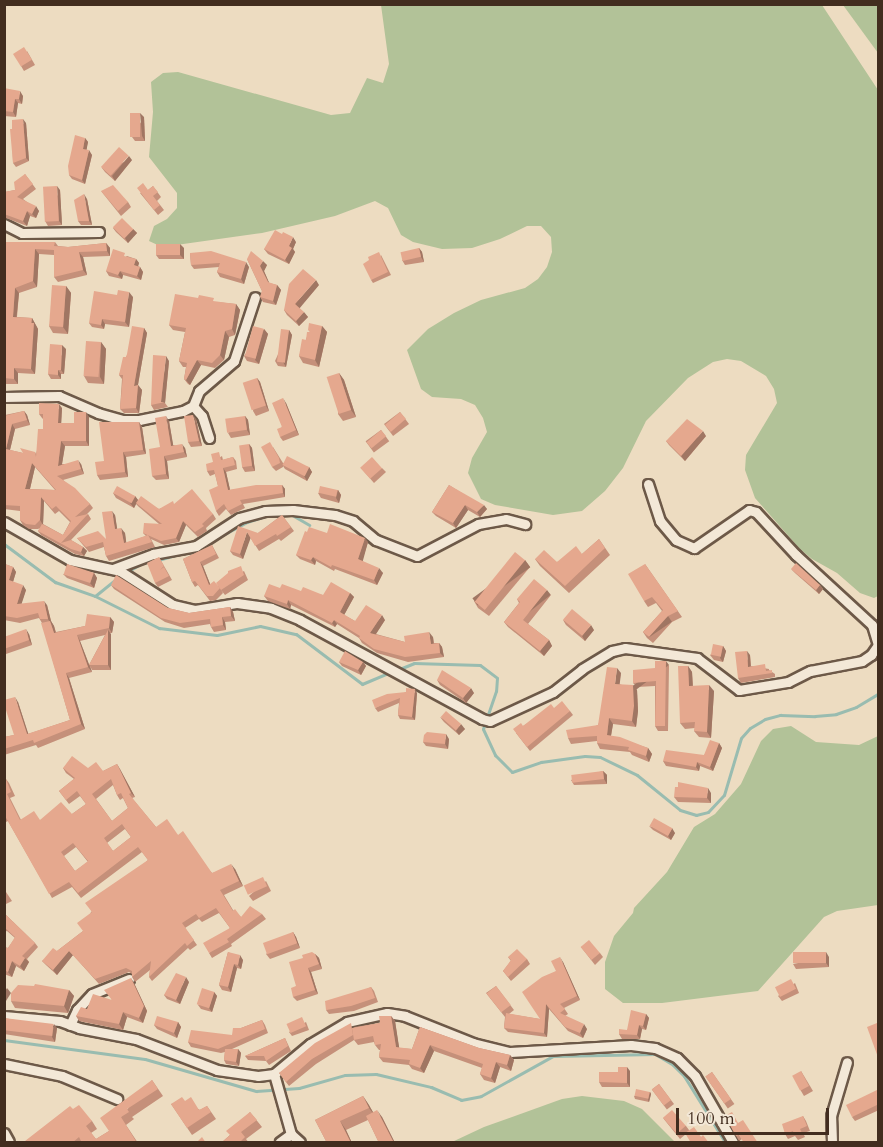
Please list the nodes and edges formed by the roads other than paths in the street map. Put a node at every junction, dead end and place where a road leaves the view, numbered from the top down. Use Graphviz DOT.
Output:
graph roads {
  1 [pos="4,224"];
  2 [pos="99,232"];
  3 [pos="255,297"];
  4 [pos="4,397"];
  5 [pos="193,406"];
  6 [pos="209,438"];
  7 [pos="648,484"];
  8 [pos="4,522"];
  9 [pos="525,524"];
  10 [pos="120,572"];
  11 [pos="879,645"];
  12 [pos="129,979"];
  13 [pos="4,1016"];
  14 [pos="70,1025"];
  15 [pos="846,1062"];
  16 [pos="4,1064"];
  17 [pos="275,1079"];
  18 [pos="117,1099"];
  19 [pos="4,1133"];
  20 [pos="291,1134"];
  21 [pos="9,1143"];
  22 [pos="280,1143"];
  23 [pos="300,1143"];
  24 [pos="733,1143"];
  25 [pos="831,1143"];
  1 -- 2 [label="street"];
  3 -- 5 [label="street"];
  4 -- 5 [label="street"];
  5 -- 6 [label="street"];
  7 -- 11 [label="street"];
  8 -- 10 [label="street"];
  9 -- 10 [label="street"];
  10 -- 11 [label="street"];
  12 -- 14 [label="street"];
  13 -- 14 [label="street"];
  14 -- 17 [label="street"];
  15 -- 25 [label="street"];
  16 -- 18 [label="street"];
  17 -- 20 [label="street"];
  17 -- 24 [label="street"];
  19 -- 21 [label="street"];
  20 -- 22 [label="street"];
  20 -- 23 [label="street"];
}
